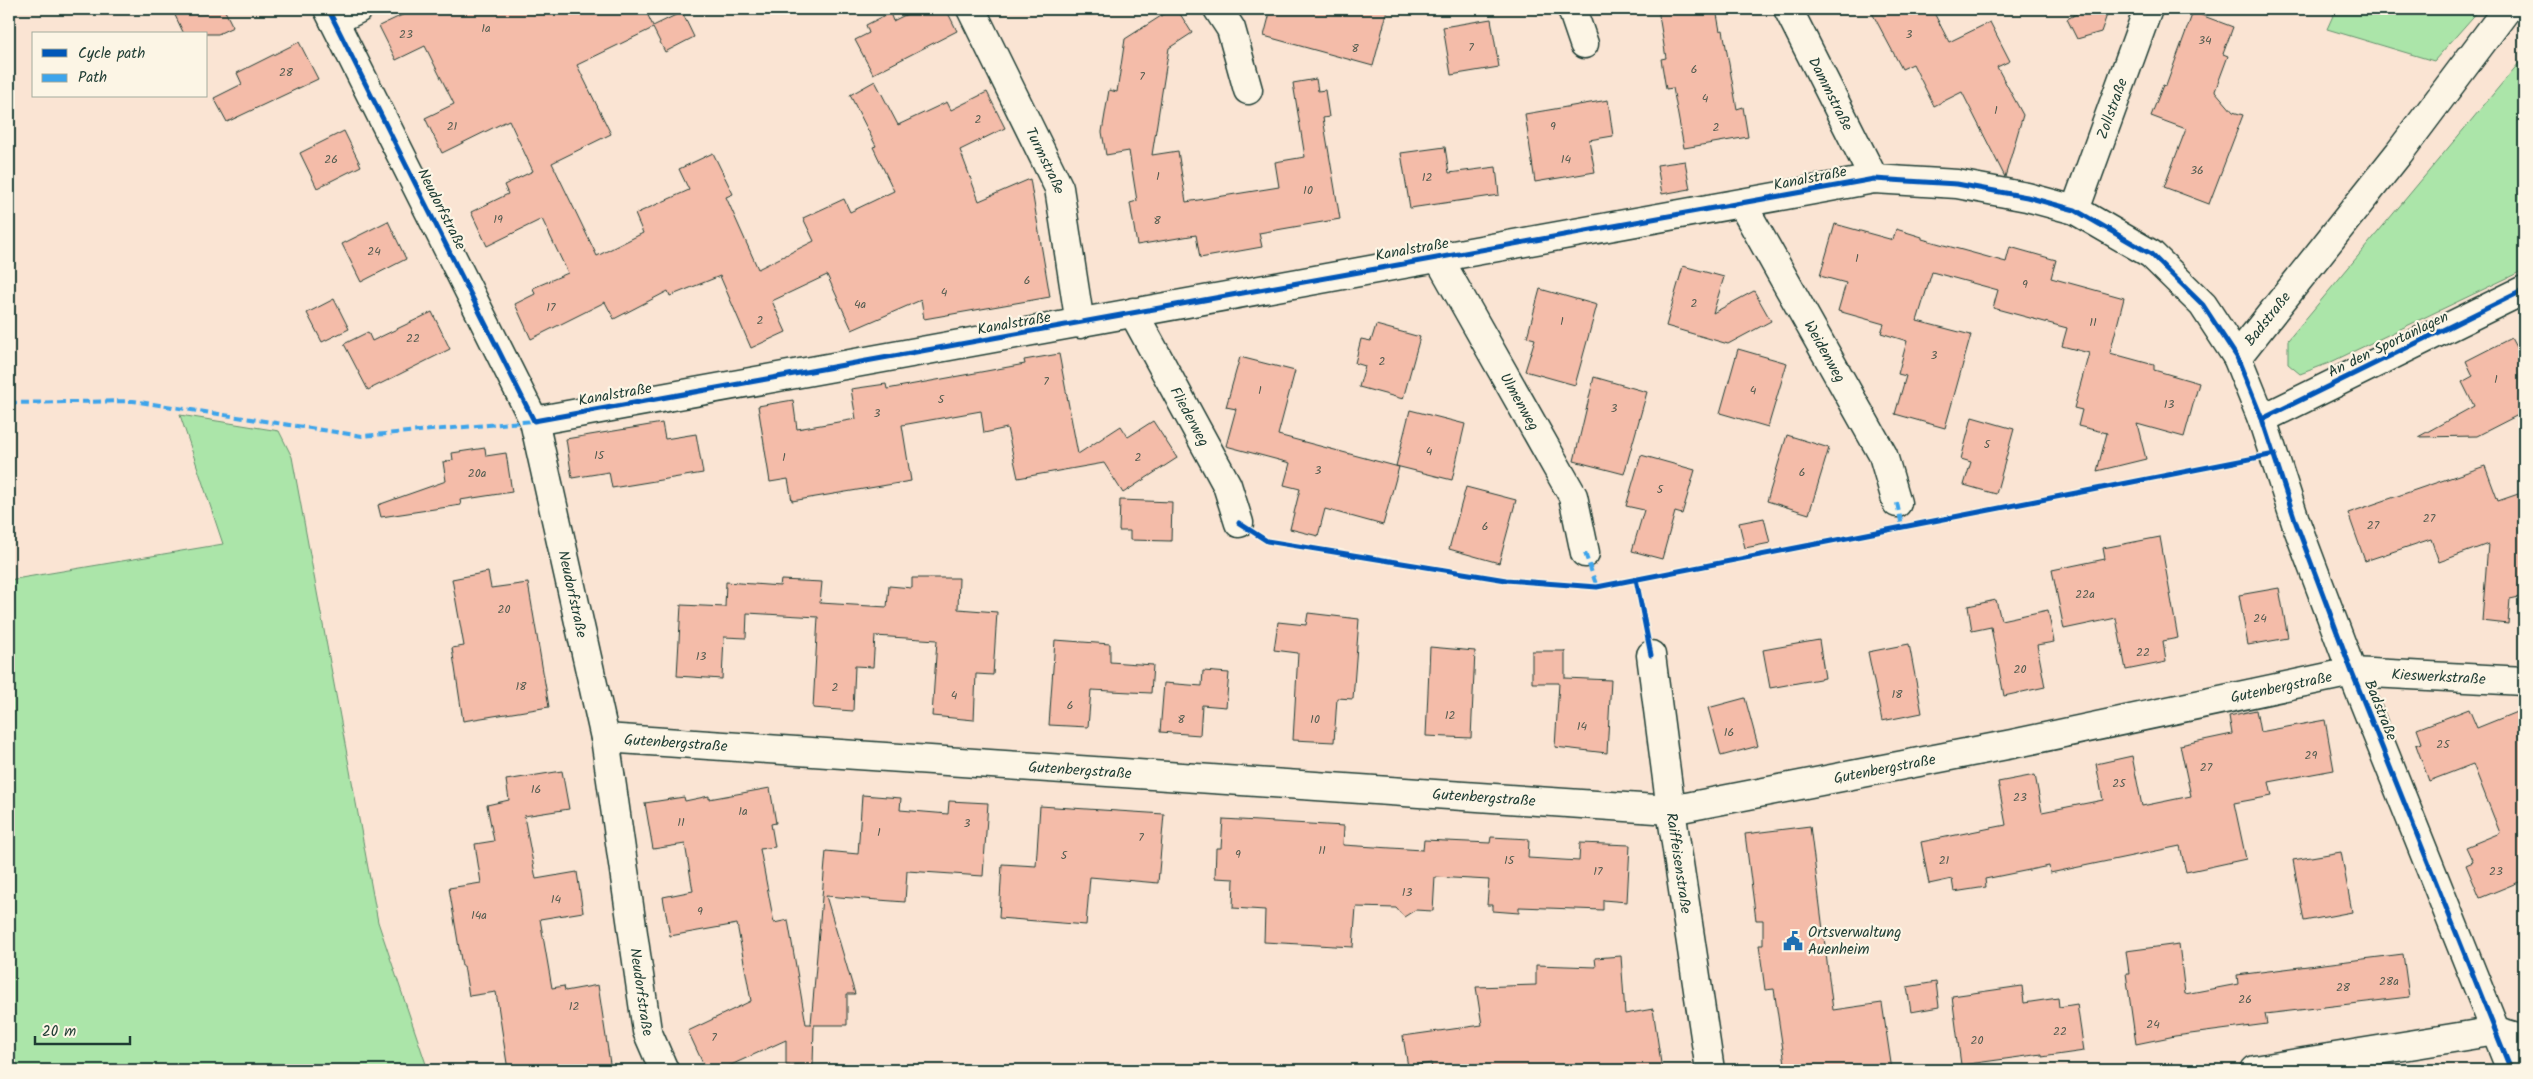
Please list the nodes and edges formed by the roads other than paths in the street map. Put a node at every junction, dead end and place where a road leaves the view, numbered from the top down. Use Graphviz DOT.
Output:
graph roads {
  1 [pos="358,9"];
  2 [pos="971,9"];
  3 [pos="1218,9"];
  4 [pos="1572,9"];
  5 [pos="1788,9"];
  6 [pos="2148,9"];
  7 [pos="2507,9"];
  8 [pos="331,15"];
  9 [pos="1584,44"];
  10 [pos="1248,90"];
  11 [pos="1874,179"];
  12 [pos="1742,204"];
  13 [pos="2075,210"];
  14 [pos="1438,257"];
  15 [pos="2524,290"];
  16 [pos="1133,312"];
  17 [pos="1080,324"];
  18 [pos="2237,356"];
  19 [pos="2262,419"];
  20 [pos="534,421"];
  21 [pos="1896,503"];
  22 [pos="1239,523"];
  23 [pos="1584,553"];
  24 [pos="1651,655"];
  25 [pos="2352,672"];
  26 [pos="2524,681"];
  27 [pos="605,738"];
  28 [pos="1671,810"];
  29 [pos="2496,1031"];
  30 [pos="2524,1039"];
  31 [pos="664,1070"];
  32 [pos="1710,1070"];
  33 [pos="2255,1070"];
  34 [pos="2510,1070"];
  1 -- 8 [label="street"];
  2 -- 17 [label="street, Turmstraße"];
  3 -- 10 [label="street"];
  4 -- 9 [label="street"];
  5 -- 11 [label="street, Dammstraße"];
  6 -- 13 [label="street, Zollstraße"];
  7 -- 18 [label="street, Badstraße"];
  8 -- 20 [label="street, Neudorfstraße"];
  11 -- 12 [label="street, Kanalstraße"];
  11 -- 13 [label="street, Kanalstraße"];
  12 -- 14 [label="street, Kanalstraße"];
  12 -- 21 [label="street, Weidenweg"];
  13 -- 18 [label="street, Kanalstraße"];
  14 -- 16 [label="street, Kanalstraße"];
  14 -- 23 [label="street, Ulmenweg"];
  15 -- 19 [label="street, An den Sportanlagen"];
  16 -- 17 [label="street, Kanalstraße"];
  16 -- 22 [label="street, Fliederweg"];
  17 -- 20 [label="street, Kanalstraße"];
  18 -- 19 [label="street, Badstraße"];
  19 -- 25 [label="street, Badstraße"];
  20 -- 27 [label="street, Neudorfstraße"];
  24 -- 28 [label="street, Raiffeisenstraße"];
  25 -- 26 [label="street, Kieswerkstraße"];
  25 -- 28 [label="street, Gutenbergstraße"];
  25 -- 29 [label="street, Badstraße"];
  27 -- 28 [label="street, Gutenbergstraße"];
  27 -- 31 [label="street, Neudorfstraße"];
  28 -- 32 [label="street, Raiffeisenstraße"];
  29 -- 30 [label="street"];
  29 -- 33 [label="street"];
  29 -- 34 [label="street, Badstraße"];
}
